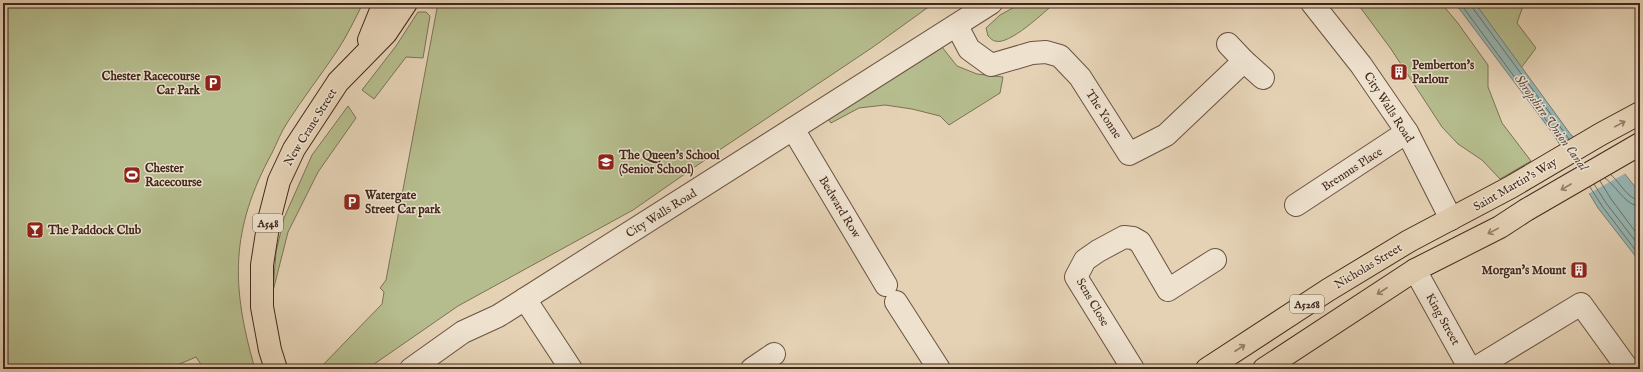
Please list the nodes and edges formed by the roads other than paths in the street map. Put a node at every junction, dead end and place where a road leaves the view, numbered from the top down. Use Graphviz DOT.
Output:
graph roads {
  1 [pos="384,3"];
  2 [pos="406,3"];
  3 [pos="991,3"];
  4 [pos="1312,3"];
  5 [pos="957,26"];
  6 [pos="1228,44"];
  7 [pos="361,57"];
  8 [pos="1244,61"];
  9 [pos="1262,78"];
  10 [pos="1640,113"];
  11 [pos="793,129"];
  12 [pos="1407,132"];
  13 [pos="1640,144"];
  14 [pos="1296,205"];
  15 [pos="1452,219"];
  16 [pos="1409,242"];
  17 [pos="1215,260"];
  18 [pos="1415,270"];
  19 [pos="525,299"];
  20 [pos="774,354"];
  21 [pos="276,369"];
  22 [pos="411,369"];
  23 [pos="571,369"];
  24 [pos="752,369"];
  25 [pos="939,369"];
  26 [pos="1133,369"];
  27 [pos="1207,369"];
  28 [pos="1264,369"];
  29 [pos="1470,369"];
  30 [pos="1474,369"];
  31 [pos="1628,369"];
  1 -- 7 [label="main road, New Crane Street / A548"];
  2 -- 7 [label="main road, New Crane Street / A548"];
  3 -- 5 [label="street, City Walls Road"];
  4 -- 12 [label="street, City Walls Road"];
  5 -- 8 [label="street, The Yonne"];
  5 -- 11 [label="street, City Walls Road"];
  6 -- 8 [label="street"];
  7 -- 21 [label="main road, New Crane Street / A548"];
  8 -- 9 [label="street"];
  15 -- 10 [label="main road, Saint Martin's Way / A5268, one-way"];
  11 -- 19 [label="street, City Walls Road"];
  11 -- 25 [label="street, Bedward Row"];
  12 -- 14 [label="street, Brennus Place"];
  12 -- 15 [label="street, City Walls Road"];
  13 -- 18 [label="main road, A5268, one-way"];
  15 -- 16 [label="main road, Saint Martin's Way / A5268"];
  27 -- 16 [label="main road, Nicholas Street / A5268, one-way"];
  17 -- 26 [label="street, Sens Close"];
  18 -- 28 [label="main road, A5268, one-way"];
  18 -- 29 [label="street, King Street"];
  19 -- 22 [label="street, City Walls Road"];
  19 -- 23 [label="street"];
  20 -- 24 [label="street"];
  30 -- 31 [label="street"];
}
